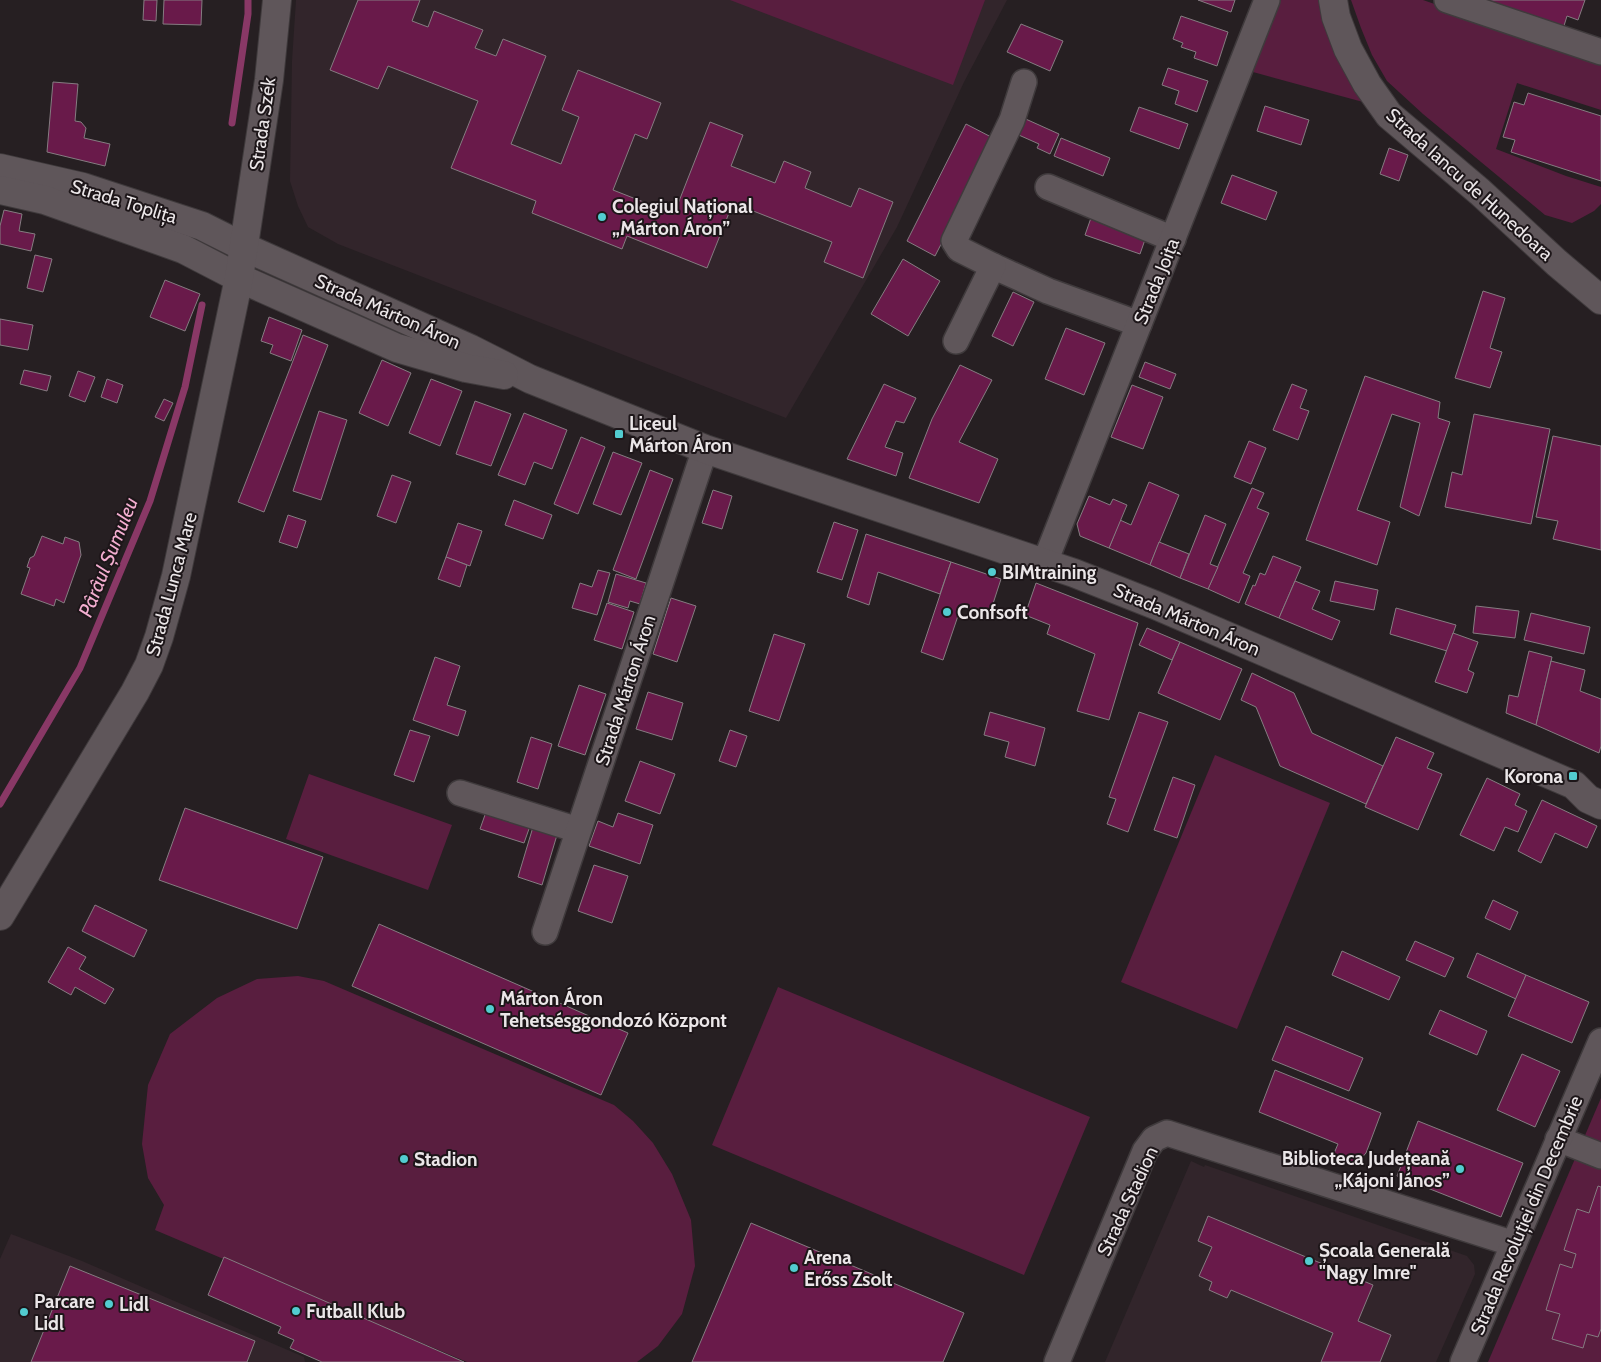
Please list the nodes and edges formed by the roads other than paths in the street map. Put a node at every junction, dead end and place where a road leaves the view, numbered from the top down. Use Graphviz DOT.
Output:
graph roads {
  1 [pos="277,0"];
  2 [pos="1267,0"];
  3 [pos="1333,0"];
  4 [pos="1447,0"];
  5 [pos="1601,52"];
  6 [pos="1024,82"];
  7 [pos="0,168"];
  8 [pos="1048,187"];
  9 [pos="0,190"];
  10 [pos="1173,239"];
  11 [pos="244,247"];
  12 [pos="993,266"];
  13 [pos="239,278"];
  14 [pos="1601,300"];
  15 [pos="1139,324"];
  16 [pos="956,341"];
  17 [pos="530,379"];
  18 [pos="705,448"];
  19 [pos="1045,562"];
  20 [pos="1574,786"];
  21 [pos="1601,788"];
  22 [pos="460,793"];
  23 [pos="1601,805"];
  24 [pos="578,830"];
  25 [pos="3,904"];
  26 [pos="545,932"];
  27 [pos="1601,1041"];
  28 [pos="1558,1139"];
  29 [pos="1601,1156"];
  30 [pos="1514,1244"];
  31 [pos="1057,1362"];
  32 [pos="1463,1362"];
  1 -- 11 [label="main road, Strada Szék"];
  2 -- 10 [label="street, Strada Joița"];
  3 -- 14 [label="main road, Strada Iancu de Hunedoara"];
  4 -- 5 [label="street"];
  6 -- 12 [label="street"];
  7 -- 11 [label="main road, Strada Toplița"];
  8 -- 10 [label="street"];
  9 -- 13 [label="main road, Strada Toplița"];
  10 -- 15 [label="street, Strada Joița"];
  11 -- 13 [label="main road, Strada Lunca Mare"];
  11 -- 17 [label="main road, Strada Márton Áron"];
  12 -- 15 [label="street"];
  12 -- 16 [label="street"];
  13 -- 17 [label="main road, Strada Márton Áron"];
  13 -- 25 [label="main road, Strada Lunca Mare"];
  15 -- 19 [label="street, Strada Joița"];
  17 -- 18 [label="main road, Strada Márton Áron"];
  18 -- 19 [label="main road, Strada Márton Áron"];
  18 -- 24 [label="street, Strada Márton Áron"];
  19 -- 20 [label="main road, Strada Márton Áron"];
  20 -- 21 [label="main road, Strada Márton Áron"];
  20 -- 23 [label="main road, Strada Márton Áron"];
  22 -- 24 [label="street"];
  24 -- 26 [label="street, Strada Márton Áron"];
  27 -- 28 [label="street, Strada Revoluției din Decembrie"];
  28 -- 29 [label="street"];
  28 -- 30 [label="street, Strada Revoluției din Decembrie"];
  30 -- 31 [label="street, Strada Stadion"];
  30 -- 32 [label="street, Strada Revoluției din Decembrie"];
}
